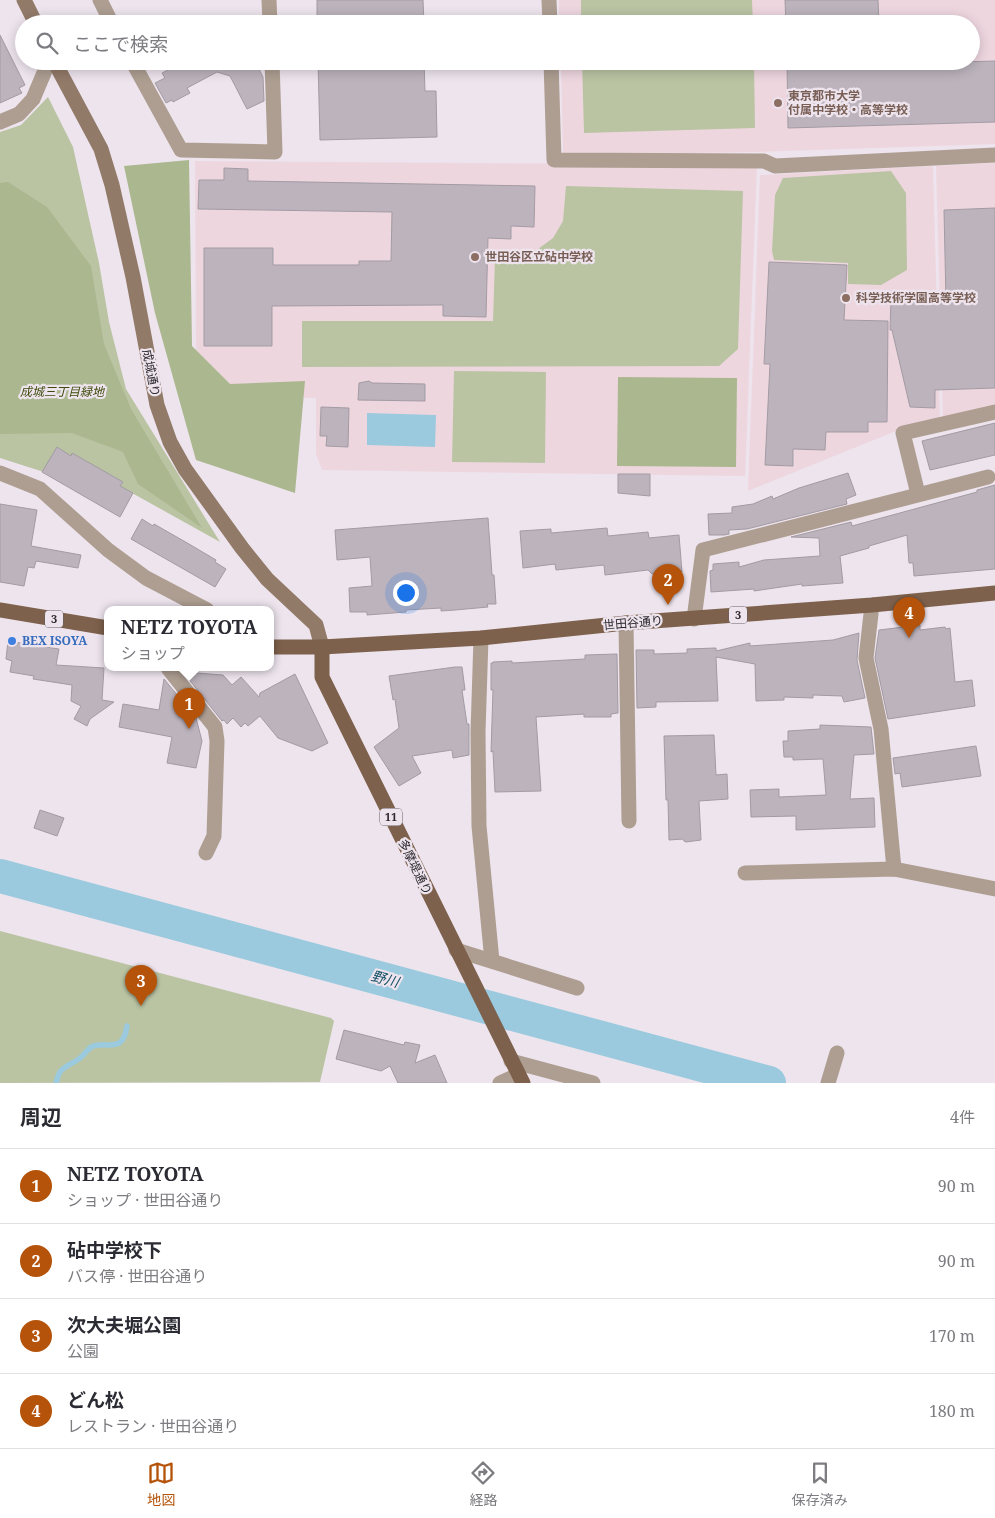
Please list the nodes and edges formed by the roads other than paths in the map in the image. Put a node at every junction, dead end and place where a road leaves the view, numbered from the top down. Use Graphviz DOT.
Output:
graph roads {
  1 [pos="24,0"];
  2 [pos="100,0"];
  3 [pos="269,0"];
  4 [pos="549,0"];
  5 [pos="32,15"];
  6 [pos="108,15"];
  7 [pos="270,15"];
  8 [pos="550,15"];
  9 [pos="45,70"];
  10 [pos="59,70"];
  11 [pos="137,70"];
  12 [pos="272,70"];
  13 [pos="551,70"];
  14 [pos="0,122"];
  15 [pos="995,155"];
  16 [pos="995,412"];
  17 [pos="0,473"];
  18 [pos="988,477"];
  19 [pos="918,494"];
  20 [pos="995,593"];
  21 [pos="872,605"];
  22 [pos="199,606"];
  23 [pos="0,610"];
  24 [pos="694,619"];
  25 [pos="626,623"];
  26 [pos="104,627"];
  27 [pos="481,638"];
  28 [pos="274,647"];
  29 [pos="322,647"];
  30 [pos="170,671"];
  31 [pos="629,821"];
  32 [pos="206,853"];
  33 [pos="894,869"];
  34 [pos="746,873"];
  35 [pos="995,889"];
  36 [pos="458,954"];
  37 [pos="492,961"];
  38 [pos="576,988"];
  39 [pos="508,1054"];
  40 [pos="836,1056"];
  41 [pos="521,1079"];
  42 [pos="500,1083"];
  43 [pos="593,1083"];
  44 [pos="828,1083"];
  1 -- 5 [label="street"];
  2 -- 6 [label="street"];
  3 -- 7 [label="street"];
  4 -- 8 [label="street"];
  9 -- 14 [label="street"];
  10 -- 29 [label="street, 成城通り"];
  11 -- 12 [label="street"];
  13 -- 15 [label="street"];
  16 -- 19 [label="street"];
  17 -- 22 [label="street"];
  18 -- 19 [label="street"];
  19 -- 24 [label="street"];
  20 -- 21 [label="main road, 世田谷通り / 3"];
  21 -- 24 [label="main road, 世田谷通り / 3"];
  21 -- 33 [label="street"];
  23 -- 26 [label="main road, 3"];
  24 -- 25 [label="main road, 世田谷通り / 3"];
  25 -- 27 [label="main road, 世田谷通り / 3"];
  25 -- 31 [label="street"];
  27 -- 29 [label="main road, 世田谷通り / 3"];
  27 -- 37 [label="street"];
  28 -- 29 [label="main road, 世田谷通り / 3"];
  29 -- 36 [label="main road, 多摩堤通り / 11"];
  30 -- 32 [label="street"];
  33 -- 34 [label="street"];
  33 -- 35 [label="street"];
  36 -- 37 [label="street"];
  36 -- 39 [label="main road, 多摩堤通り / 11"];
  37 -- 38 [label="street"];
  39 -- 41 [label="main road, 多摩堤通り / 11"];
  39 -- 43 [label="street"];
  40 -- 44 [label="street"];
  41 -- 42 [label="street"];
}
